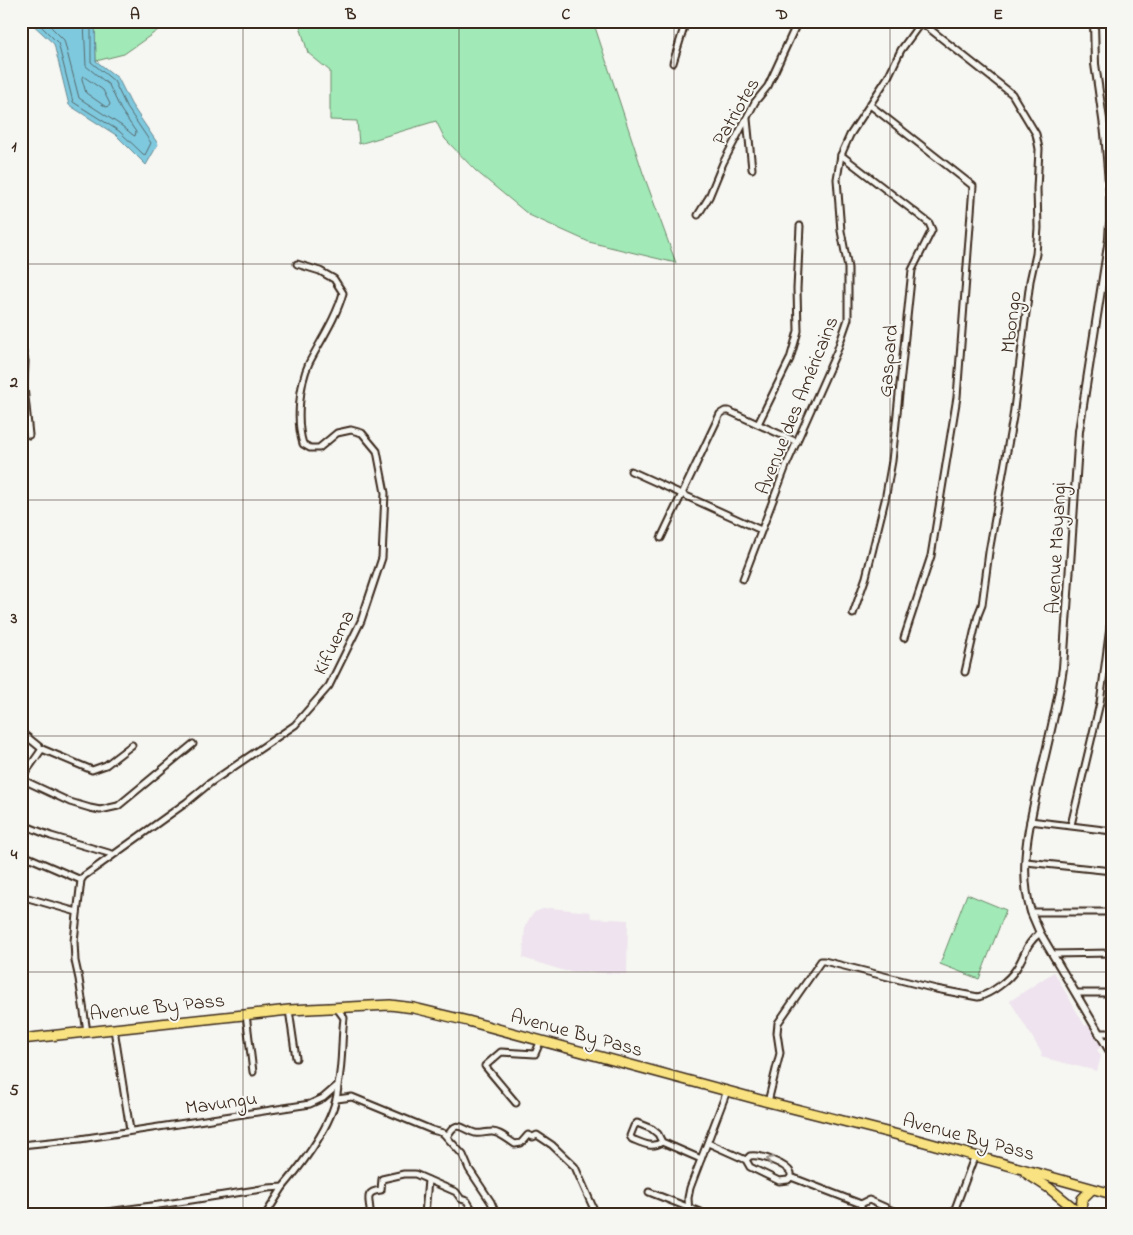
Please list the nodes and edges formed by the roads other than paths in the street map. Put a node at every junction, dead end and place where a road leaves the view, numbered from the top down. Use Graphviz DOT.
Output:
graph roads {
  1 [pos="686,21"];
  2 [pos="1094,21"];
  3 [pos="796,22"];
  4 [pos="921,22"];
  5 [pos="673,63"];
  6 [pos="870,105"];
  7 [pos="747,118"];
  8 [pos="841,155"];
  9 [pos="752,169"];
  10 [pos="698,215"];
  11 [pos="800,226"];
  12 [pos="297,264"];
  13 [pos="21,344"];
  14 [pos="758,424"];
  15 [pos="29,435"];
  16 [pos="797,442"];
  17 [pos="631,471"];
  18 [pos="682,494"];
  19 [pos="761,530"];
  20 [pos="661,538"];
  21 [pos="742,579"];
  22 [pos="1112,612"];
  23 [pos="853,614"];
  24 [pos="904,638"];
  25 [pos="965,672"];
  26 [pos="21,732"];
  27 [pos="193,744"];
  28 [pos="132,745"];
  29 [pos="42,749"];
  30 [pos="21,779"];
  31 [pos="1030,821"];
  32 [pos="21,824"];
  33 [pos="1071,826"];
  34 [pos="1111,830"];
  35 [pos="21,854"];
  36 [pos="112,854"];
  37 [pos="1026,862"];
  38 [pos="1112,871"];
  39 [pos="81,880"];
  40 [pos="21,896"];
  41 [pos="78,912"];
  42 [pos="1032,912"];
  43 [pos="1112,912"];
  44 [pos="1040,933"];
  45 [pos="1112,953"];
  46 [pos="1053,954"];
  47 [pos="1076,993"];
  48 [pos="1112,993"];
  49 [pos="336,1007"];
  50 [pos="289,1010"];
  51 [pos="246,1014"];
  52 [pos="114,1029"];
  53 [pos="87,1032"];
  54 [pos="1112,1033"];
  55 [pos="1100,1034"];
  56 [pos="21,1039"];
  57 [pos="541,1040"];
  58 [pos="1112,1054"];
  59 [pos="296,1058"];
  60 [pos="253,1072"];
  61 [pos="338,1085"];
  62 [pos="728,1091"];
  63 [pos="337,1099"];
  64 [pos="768,1102"];
  65 [pos="516,1103"];
  66 [pos="130,1130"];
  67 [pos="447,1137"];
  68 [pos="662,1142"];
  69 [pos="708,1143"];
  70 [pos="21,1145"];
  71 [pos="975,1155"];
  72 [pos="701,1159"];
  73 [pos="746,1160"];
  74 [pos="1018,1168"];
  75 [pos="791,1177"];
  76 [pos="428,1180"];
  77 [pos="283,1187"];
  78 [pos="1092,1189"];
  79 [pos="649,1192"];
  80 [pos="1112,1194"];
  81 [pos="861,1204"];
  82 [pos="688,1207"];
  83 [pos="101,1213"];
  84 [pos="93,1214"];
  85 [pos="266,1214"];
  86 [pos="370,1214"];
  87 [pos="425,1214"];
  88 [pos="475,1214"];
  89 [pos="496,1214"];
  90 [pos="596,1214"];
  91 [pos="689,1214"];
  92 [pos="705,1214"];
  93 [pos="865,1214"];
  94 [pos="900,1214"];
  95 [pos="953,1214"];
  96 [pos="1081,1214"];
  1 -- 5 [label="street"];
  2 -- 31 [label="street, Avenue Mayangi"];
  3 -- 7 [label="street, Patriotes"];
  4 -- 6 [label="street, Avenue des Américains"];
  4 -- 25 [label="street, Mbongo"];
  6 -- 8 [label="street, Avenue des Américains"];
  6 -- 24 [label="street"];
  7 -- 9 [label="street"];
  7 -- 10 [label="street, Patriotes"];
  8 -- 16 [label="street, Avenue des Américains"];
  8 -- 23 [label="street, Gaspard"];
  11 -- 14 [label="street"];
  12 -- 36 [label="street, Kifuema"];
  13 -- 15 [label="street"];
  14 -- 16 [label="street"];
  14 -- 18 [label="street"];
  16 -- 19 [label="street, Avenue des Américains"];
  17 -- 18 [label="street"];
  18 -- 19 [label="street"];
  18 -- 20 [label="street"];
  19 -- 21 [label="street, Avenue des Américains"];
  22 -- 33 [label="street"];
  26 -- 29 [label="street"];
  27 -- 30 [label="street"];
  28 -- 29 [label="street"];
  29 -- 30 [label="street"];
  31 -- 33 [label="street"];
  31 -- 37 [label="street, Avenue Mayangi"];
  32 -- 36 [label="street"];
  33 -- 34 [label="street"];
  35 -- 39 [label="street"];
  36 -- 39 [label="street, Kifuema"];
  37 -- 38 [label="street"];
  37 -- 42 [label="street, Avenue Mayangi"];
  39 -- 41 [label="street"];
  40 -- 41 [label="street"];
  41 -- 53 [label="street"];
  42 -- 43 [label="street"];
  42 -- 44 [label="street, Avenue Mayangi"];
  44 -- 46 [label="street, Avenue Mayangi"];
  44 -- 64 [label="street"];
  45 -- 46 [label="street"];
  46 -- 47 [label="street, Avenue Mayangi"];
  47 -- 48 [label="street"];
  47 -- 55 [label="street, Avenue Mayangi"];
  49 -- 50 [label="highway, Avenue By Pass"];
  49 -- 57 [label="highway, Avenue By Pass"];
  49 -- 61 [label="street"];
  50 -- 51 [label="highway, Avenue By Pass"];
  50 -- 59 [label="street"];
  51 -- 52 [label="highway, Avenue By Pass"];
  51 -- 60 [label="street"];
  52 -- 53 [label="highway, Avenue By Pass"];
  52 -- 66 [label="street"];
  53 -- 56 [label="highway, Avenue By Pass"];
  54 -- 55 [label="street"];
  55 -- 58 [label="street, Avenue Mayangi"];
  57 -- 62 [label="highway, Avenue By Pass"];
  57 -- 65 [label="street"];
  61 -- 63 [label="street"];
  61 -- 66 [label="street, Mavungu"];
  62 -- 64 [label="highway, Avenue By Pass"];
  62 -- 69 [label="street"];
  63 -- 67 [label="street"];
  63 -- 77 [label="street"];
  64 -- 71 [label="highway, Avenue By Pass"];
  66 -- 70 [label="street, Mavungu"];
  67 -- 89 [label="street"];
  67 -- 90 [label="street"];
  68 -- 68 [label="street"];
  68 -- 72 [label="street"];
  69 -- 72 [label="street"];
  69 -- 73 [label="street"];
  71 -- 74 [label="highway, Avenue By Pass"];
  71 -- 95 [label="street"];
  72 -- 82 [label="street"];
  73 -- 75 [label="street"];
  75 -- 73 [label="street, one-way"];
  74 -- 78 [label="highway, Avenue By Pass"];
  74 -- 96 [label="highway"];
  75 -- 81 [label="street"];
  76 -- 86 [label="street"];
  76 -- 87 [label="street"];
  76 -- 88 [label="street"];
  77 -- 83 [label="street"];
  77 -- 85 [label="street"];
  78 -- 80 [label="highway, Avenue By Pass"];
  78 -- 96 [label="highway"];
  79 -- 82 [label="street"];
  81 -- 93 [label="street"];
  81 -- 94 [label="street"];
  82 -- 91 [label="street"];
  82 -- 92 [label="street"];
  83 -- 84 [label="street"];
}
